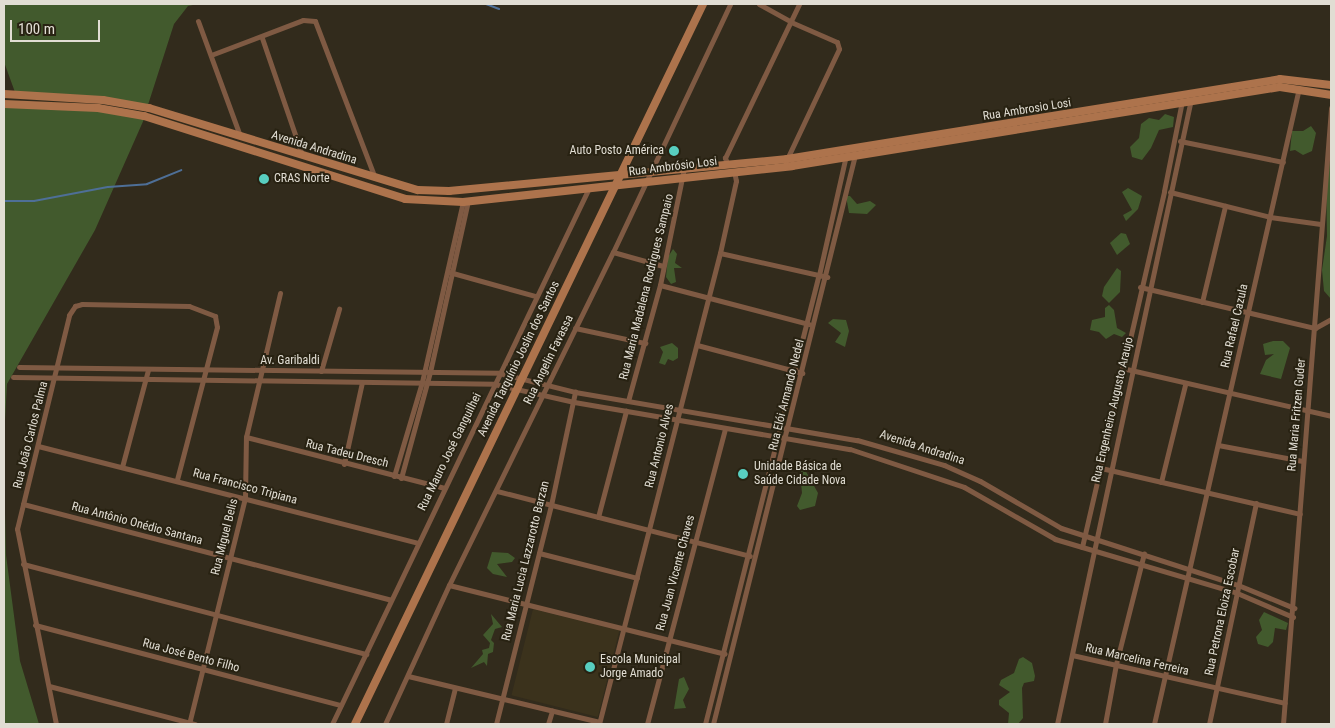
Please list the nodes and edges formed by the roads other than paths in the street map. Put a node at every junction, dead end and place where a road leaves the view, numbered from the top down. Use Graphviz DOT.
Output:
graph roads {
  1 [pos="703,4"];
  2 [pos="730,4"];
  3 [pos="759,4"];
  4 [pos="799,4"];
  5 [pos="198,21"];
  6 [pos="790,22"];
  7 [pos="262,38"];
  8 [pos="211,55"];
  9 [pos="1331,85"];
  10 [pos="1299,87"];
  11 [pos="4,94"];
  12 [pos="1331,95"];
  13 [pos="1191,98"];
  14 [pos="1182,100"];
  15 [pos="4,104"];
  16 [pos="1331,108"];
  17 [pos="240,136"];
  18 [pos="1174,140"];
  19 [pos="257,142"];
  20 [pos="1183,142"];
  21 [pos="253,151"];
  22 [pos="855,153"];
  23 [pos="846,154"];
  24 [pos="302,155"];
  25 [pos="787,159"];
  26 [pos="1283,162"];
  27 [pos="326,163"];
  28 [pos="726,163"];
  29 [pos="684,168"];
  30 [pos="734,171"];
  31 [pos="650,172"];
  32 [pos="323,173"];
  33 [pos="621,175"];
  34 [pos="684,176"];
  35 [pos="375,178"];
  36 [pos="646,181"];
  37 [pos="616,186"];
  38 [pos="588,190"];
  39 [pos="1164,191"];
  40 [pos="1173,193"];
  41 [pos="466,202"];
  42 [pos="1225,206"];
  43 [pos="1270,217"];
  44 [pos="1321,224"];
  45 [pos="613,252"];
  46 [pos="720,253"];
  47 [pos="663,266"];
  48 [pos="449,272"];
  49 [pos="819,275"];
  50 [pos="827,278"];
  51 [pos="660,285"];
  52 [pos="1140,287"];
  53 [pos="1150,290"];
  54 [pos="280,293"];
  55 [pos="535,296"];
  56 [pos="708,299"];
  57 [pos="1202,302"];
  58 [pos="339,309"];
  59 [pos="1248,313"];
  60 [pos="1331,319"];
  61 [pos="806,323"];
  62 [pos="815,325"];
  63 [pos="575,328"];
  64 [pos="1315,328"];
  65 [pos="645,343"];
  66 [pos="697,345"];
  67 [pos="18,367"];
  68 [pos="57,368"];
  69 [pos="1122,368"];
  70 [pos="148,370"];
  71 [pos="204,370"];
  72 [pos="1132,370"];
  73 [pos="263,371"];
  74 [pos="321,371"];
  75 [pos="794,371"];
  76 [pos="427,372"];
  77 [pos="499,373"];
  78 [pos="802,373"];
  79 [pos="13,377"];
  80 [pos="55,379"];
  81 [pos="521,379"];
  82 [pos="144,380"];
  83 [pos="201,380"];
  84 [pos="260,381"];
  85 [pos="362,382"];
  86 [pos="425,382"];
  87 [pos="494,384"];
  88 [pos="1185,384"];
  89 [pos="548,386"];
  90 [pos="517,388"];
  91 [pos="575,392"];
  92 [pos="1229,395"];
  93 [pos="543,396"];
  94 [pos="574,402"];
  95 [pos="628,402"];
  96 [pos="679,410"];
  97 [pos="626,411"];
  98 [pos="1308,412"];
  99 [pos="1331,416"];
  100 [pos="676,419"];
  101 [pos="780,427"];
  102 [pos="725,428"];
  103 [pos="788,429"];
  104 [pos="246,437"];
  105 [pos="778,437"];
  106 [pos="786,438"];
  107 [pos="1218,445"];
  108 [pos="38,446"];
  109 [pos="1303,461"];
  110 [pos="344,464"];
  111 [pos="122,467"];
  112 [pos="1100,468"];
  113 [pos="1109,470"];
  114 [pos="394,476"];
  115 [pos="401,478"];
  116 [pos="177,479"];
  117 [pos="1161,482"];
  118 [pos="444,488"];
  119 [pos="497,491"];
  120 [pos="1207,492"];
  121 [pos="246,498"];
  122 [pos="1256,503"];
  123 [pos="23,504"];
  124 [pos="551,505"];
  125 [pos="1300,514"];
  126 [pos="598,517"];
  127 [pos="649,530"];
  128 [pos="1084,535"];
  129 [pos="1095,538"];
  130 [pos="695,542"];
  131 [pos="418,543"];
  132 [pos="1082,547"];
  133 [pos="1093,551"];
  134 [pos="539,553"];
  135 [pos="1144,553"];
  136 [pos="748,556"];
  137 [pos="757,558"];
  138 [pos="230,559"];
  139 [pos="23,564"];
  140 [pos="1141,564"];
  141 [pos="1190,568"];
  142 [pos="637,578"];
  143 [pos="1188,578"];
  144 [pos="449,585"];
  145 [pos="1238,585"];
  146 [pos="1237,593"];
  147 [pos="391,600"];
  148 [pos="526,604"];
  149 [pos="1294,608"];
  150 [pos="216,613"];
  151 [pos="1293,617"];
  152 [pos="35,625"];
  153 [pos="624,628"];
  154 [pos="669,640"];
  155 [pos="723,653"];
  156 [pos="366,654"];
  157 [pos="731,655"];
  158 [pos="1072,655"];
  159 [pos="1116,664"];
  160 [pos="202,670"];
  161 [pos="408,676"];
  162 [pos="1165,678"];
  163 [pos="49,686"];
  164 [pos="455,688"];
  165 [pos="1217,688"];
  166 [pos="502,700"];
  167 [pos="1285,703"];
  168 [pos="342,705"];
  169 [pos="552,711"];
  170 [pos="599,723"];
  171 [pos="56,724"];
  172 [pos="191,724"];
  173 [pos="332,724"];
  174 [pos="355,724"];
  175 [pos="385,724"];
  176 [pos="446,724"];
  177 [pos="496,724"];
  178 [pos="548,724"];
  179 [pos="647,724"];
  180 [pos="705,724"];
  181 [pos="713,724"];
  182 [pos="1057,724"];
  183 [pos="1105,724"];
  184 [pos="1154,724"];
  185 [pos="1210,724"];
  186 [pos="1283,724"];
  1 -- 33 [label="street, Avenida Tarquínio Joslin dos Santos"];
  2 -- 31 [label="street, Rua Angelin Favassa"];
  3 -- 6 [label="street"];
  4 -- 6 [label="street"];
  5 -- 8 [label="street"];
  6 -- 25 [label="street"];
  6 -- 28 [label="street"];
  7 -- 8 [label="street"];
  7 -- 24 [label="street"];
  7 -- 35 [label="street"];
  8 -- 17 [label="street"];
  9 -- 13 [label="street, Rua Ambrosio Losi"];
  10 -- 12 [label="street, Rua Ambrosio Losi"];
  10 -- 13 [label="street, Rua Ambrosio Losi"];
  10 -- 26 [label="street, Rua Rafael Cazula"];
  11 -- 17 [label="street, Avenida Andradina"];
  13 -- 14 [label="street, Rua Ambrosio Losi"];
  13 -- 20 [label="street, Rua Engenheiro Augusto Araujo"];
  14 -- 18 [label="street"];
  14 -- 22 [label="street, Rua Ambrosio Losi"];
  15 -- 21 [label="street, Avenida Andradina"];
  16 -- 44 [label="street, Rua Maria Fritzen Guder"];
  17 -- 19 [label="street, Avenida Andradina"];
  18 -- 20 [label="street"];
  18 -- 39 [label="street"];
  19 -- 21 [label="street"];
  19 -- 24 [label="street, Avenida Andradina"];
  20 -- 26 [label="street"];
  20 -- 40 [label="street, Rua Engenheiro Augusto Araujo"];
  21 -- 32 [label="street, Avenida Andradina"];
  22 -- 23 [label="street, Rua Ambrosio Losi"];
  22 -- 50 [label="street, Rua Elói Armando Nedel"];
  23 -- 25 [label="street, Rua Ambrosio Losi"];
  23 -- 30 [label="street, Rua Ambrosio Losi"];
  23 -- 49 [label="street, Rua Elói Armando Nedel"];
  24 -- 27 [label="street, Avenida Andradina"];
  25 -- 28 [label="street, Rua Ambrosio Losi"];
  26 -- 43 [label="street, Rua Rafael Cazula"];
  27 -- 32 [label="street"];
  27 -- 35 [label="street, Avenida Andradina"];
  28 -- 29 [label="street, Rua Ambrósio Losi"];
  28 -- 30 [label="street"];
  29 -- 31 [label="street, Rua Ambrósio Losi"];
  29 -- 34 [label="street, Rua Maria Madalena Rodrigues Sampaio"];
  30 -- 34 [label="street, Rua Ambrósio Losi"];
  30 -- 46 [label="street, Rua Antonio Alves"];
  31 -- 33 [label="street, Rua Ambrósio Losi"];
  31 -- 36 [label="street, Rua Angelin Favassa"];
  32 -- 41 [label="street, Avenida Andradina"];
  33 -- 35 [label="street, Avenida Andradina"];
  33 -- 37 [label="street, Avenida Tarquínio Joslin dos Santos"];
  34 -- 36 [label="street, Rua Ambrósio Losi"];
  34 -- 47 [label="street, Rua Maria Madalena Rodrigues Sampaio"];
  36 -- 37 [label="street, Rua Ambrósio Losi"];
  36 -- 45 [label="street, Rua Angelin Favassa"];
  37 -- 38 [label="street, Avenida Andradina"];
  37 -- 81 [label="street, Avenida Tarquínio Joslin dos Santos"];
  38 -- 41 [label="street, Avenida Andradina"];
  38 -- 55 [label="street, Rua Mauro José Ganguilhei"];
  39 -- 40 [label="street"];
  39 -- 52 [label="street"];
  40 -- 42 [label="street"];
  40 -- 53 [label="street, Rua Engenheiro Augusto Araujo"];
  41 -- 48 [label="street"];
  42 -- 43 [label="street"];
  42 -- 57 [label="street"];
  43 -- 44 [label="street"];
  43 -- 59 [label="street, Rua Rafael Cazula"];
  44 -- 64 [label="street, Rua Maria Fritzen Guder"];
  45 -- 47 [label="street"];
  45 -- 63 [label="street, Rua Angelin Favassa"];
  46 -- 49 [label="street"];
  46 -- 56 [label="street, Rua Antonio Alves"];
  47 -- 51 [label="street, Rua Maria Madalena Rodrigues Sampaio"];
  48 -- 55 [label="street"];
  48 -- 76 [label="street"];
  49 -- 50 [label="street"];
  49 -- 61 [label="street, Rua Elói Armando Nedel"];
  50 -- 62 [label="street, Rua Elói Armando Nedel"];
  51 -- 56 [label="street"];
  51 -- 65 [label="street, Rua Maria Madalena Rodrigues Sampaio"];
  52 -- 53 [label="street"];
  52 -- 69 [label="street"];
  53 -- 57 [label="street"];
  53 -- 72 [label="street, Rua Engenheiro Augusto Araujo"];
  54 -- 73 [label="street, Rua Miguel Belis"];
  55 -- 77 [label="street, Rua Mauro José Ganguilhei"];
  56 -- 61 [label="street"];
  56 -- 66 [label="street, Rua Antonio Alves"];
  57 -- 59 [label="street"];
  58 -- 74 [label="street"];
  59 -- 64 [label="street"];
  59 -- 92 [label="street, Rua Rafael Cazula"];
  60 -- 64 [label="street"];
  61 -- 62 [label="street"];
  61 -- 75 [label="street, Rua Elói Armando Nedel"];
  62 -- 78 [label="street, Rua Elói Armando Nedel"];
  63 -- 65 [label="street"];
  63 -- 89 [label="street, Rua Angelin Favassa"];
  64 -- 98 [label="street, Rua Maria Fritzen Guder"];
  65 -- 95 [label="street, Rua Maria Madalena Rodrigues Sampaio"];
  66 -- 75 [label="street"];
  66 -- 96 [label="street, Rua Antonio Alves"];
  67 -- 68 [label="street, Av. Garibaldi"];
  68 -- 70 [label="street, Av. Garibaldi"];
  68 -- 71 [label="street, Rua João Carlos Palma"];
  68 -- 80 [label="street, Rua João Carlos Palma"];
  69 -- 72 [label="street"];
  69 -- 112 [label="street"];
  70 -- 71 [label="street, Av. Garibaldi"];
  70 -- 82 [label="street"];
  71 -- 73 [label="street, Av. Garibaldi"];
  71 -- 83 [label="street"];
  72 -- 88 [label="street"];
  72 -- 113 [label="street, Rua Engenheiro Augusto Araujo"];
  73 -- 74 [label="street, Av. Garibaldi"];
  73 -- 84 [label="street, Rua Miguel Belis"];
  74 -- 76 [label="street, Av. Garibaldi"];
  75 -- 78 [label="street"];
  75 -- 101 [label="street, Rua Elói Armando Nedel"];
  76 -- 77 [label="street, Av. Garibaldi"];
  76 -- 86 [label="street"];
  77 -- 81 [label="street, Av. Garibaldi"];
  77 -- 87 [label="street, Rua Mauro José Ganguilhei"];
  78 -- 103 [label="street, Rua Elói Armando Nedel"];
  79 -- 80 [label="street, Av. Garibaldi"];
  80 -- 82 [label="street, Av. Garibaldi"];
  80 -- 108 [label="street, Rua João Carlos Palma"];
  81 -- 89 [label="street, Avenida Andradina"];
  81 -- 90 [label="street, Avenida Tarquínio Joslin dos Santos"];
  82 -- 83 [label="street, Av. Garibaldi"];
  82 -- 111 [label="street"];
  83 -- 84 [label="street, Av. Garibaldi"];
  83 -- 116 [label="street"];
  84 -- 85 [label="street, Av. Garibaldi"];
  84 -- 104 [label="street, Rua Miguel Belis"];
  85 -- 86 [label="street, Av. Garibaldi"];
  85 -- 110 [label="street"];
  86 -- 87 [label="street, Av. Garibaldi"];
  86 -- 114 [label="street"];
  86 -- 115 [label="street"];
  87 -- 90 [label="street, Av. Garibaldi"];
  87 -- 118 [label="street, Rua Mauro José Ganguilhei"];
  88 -- 92 [label="street"];
  88 -- 117 [label="street"];
  89 -- 91 [label="street, Avenida Andradina"];
  89 -- 93 [label="street, Rua Angelin Favassa"];
  90 -- 93 [label="street, Av. Garibaldi"];
  90 -- 174 [label="street, Avenida Tarquínio Joslin dos Santos"];
  91 -- 94 [label="street, Rua Maria Lucia Lazzarotto Barzan"];
  91 -- 95 [label="street, Avenida Andradina"];
  92 -- 98 [label="street"];
  92 -- 107 [label="street, Rua Rafael Cazula"];
  93 -- 94 [label="street, Av. Garibaldi"];
  93 -- 119 [label="street, Rua Angelin Favassa"];
  94 -- 97 [label="street, Av. Garibaldi"];
  94 -- 124 [label="street, Rua Maria Lucia Lazzarotto Barzan"];
  95 -- 96 [label="street, Avenida Andradina"];
  96 -- 100 [label="street, Rua Antonio Alves"];
  96 -- 101 [label="street, Avenida Andradina"];
  97 -- 100 [label="street, Av. Garibaldi"];
  97 -- 126 [label="street"];
  98 -- 99 [label="street"];
  98 -- 109 [label="street, Rua Maria Fritzen Guder"];
  100 -- 102 [label="street, Av. Garibaldi"];
  100 -- 127 [label="street, Rua Antonio Alves"];
  101 -- 103 [label="street, Avenida Andradina"];
  101 -- 105 [label="street, Rua Elói Armando Nedel"];
  102 -- 105 [label="street, Av. Garibaldi"];
  102 -- 130 [label="street, Rua Juan Vicente Chaves"];
  103 -- 106 [label="street, Rua Elói Armando Nedel"];
  103 -- 128 [label="street, Avenida Andradina"];
  104 -- 110 [label="street, Rua Tadeu Dresch"];
  104 -- 121 [label="street, Rua Miguel Belis"];
  105 -- 106 [label="street, Av. Garibaldi"];
  105 -- 136 [label="street, Rua Elói Armando Nedel"];
  106 -- 132 [label="street, Av. Garibaldi"];
  106 -- 137 [label="street, Rua Elói Armando Nedel"];
  107 -- 109 [label="street"];
  107 -- 120 [label="street, Rua Rafael Cazula"];
  108 -- 111 [label="street, Rua Francisco Tripiana"];
  108 -- 123 [label="street, Rua João Carlos Palma"];
  109 -- 125 [label="street, Rua Maria Fritzen Guder"];
  110 -- 114 [label="street, Rua Tadeu Dresch"];
  111 -- 116 [label="street, Rua Francisco Tripiana"];
  112 -- 113 [label="street"];
  112 -- 128 [label="street"];
  113 -- 117 [label="street"];
  113 -- 129 [label="street, Rua Engenheiro Augusto Araujo"];
  114 -- 115 [label="street, Rua Tadeu Dresch"];
  115 -- 118 [label="street, Rua Tadeu Dresch"];
  116 -- 121 [label="street, Rua Francisco Tripiana"];
  117 -- 120 [label="street"];
  118 -- 131 [label="street, Rua Mauro José Ganguilhei"];
  119 -- 124 [label="street"];
  119 -- 144 [label="street, Rua Angelin Favassa"];
  120 -- 122 [label="street"];
  120 -- 141 [label="street, Rua Rafael Cazula"];
  121 -- 131 [label="street, Rua Francisco Tripiana"];
  121 -- 138 [label="street, Rua Miguel Belis"];
  122 -- 125 [label="street"];
  122 -- 145 [label="street, Rua Petrona Eloiza Escobar"];
  123 -- 138 [label="street, Rua Antônio Onédio Santana"];
  123 -- 139 [label="street, Rua João Carlos Palma"];
  124 -- 126 [label="street"];
  124 -- 134 [label="street, Rua Maria Lucia Lazzarotto Barzan"];
  125 -- 149 [label="street, Rua Maria Fritzen Guder"];
  126 -- 127 [label="street"];
  127 -- 130 [label="street"];
  127 -- 142 [label="street, Rua Antonio Alves"];
  128 -- 129 [label="street, Avenida Andradina"];
  128 -- 132 [label="street"];
  129 -- 133 [label="street, Rua Engenheiro Augusto Araujo"];
  129 -- 135 [label="street, Avenida Andradina"];
  130 -- 136 [label="street"];
  130 -- 154 [label="street, Rua Juan Vicente Chaves"];
  131 -- 147 [label="street, Rua Mauro José Ganguilhei"];
  132 -- 133 [label="street, Av. Garibaldi"];
  133 -- 140 [label="street, Av. Garibaldi"];
  133 -- 158 [label="street, Rua Engenheiro Augusto Araujo"];
  134 -- 142 [label="street"];
  134 -- 148 [label="street, Rua Maria Lucia Lazzarotto Barzan"];
  135 -- 140 [label="street"];
  135 -- 141 [label="street, Avenida Andradina"];
  136 -- 137 [label="street"];
  136 -- 155 [label="street, Rua Elói Armando Nedel"];
  137 -- 157 [label="street, Rua Elói Armando Nedel"];
  138 -- 147 [label="street, Rua Antônio Onédio Santana"];
  138 -- 150 [label="street, Rua Miguel Belis"];
  139 -- 150 [label="street"];
  139 -- 152 [label="street, Rua João Carlos Palma"];
  140 -- 143 [label="street, Av. Garibaldi"];
  140 -- 159 [label="street"];
  141 -- 143 [label="street, Rua Rafael Cazula"];
  141 -- 145 [label="street, Avenida Andradina"];
  142 -- 153 [label="street, Rua Antonio Alves"];
  143 -- 146 [label="street, Av. Garibaldi"];
  143 -- 162 [label="street, Rua Rafael Cazula"];
  144 -- 148 [label="street"];
  144 -- 161 [label="street, Rua Angelin Favassa"];
  145 -- 146 [label="street, Rua Petrona Eloiza Escobar"];
  145 -- 149 [label="street, Avenida Andradina"];
  146 -- 151 [label="street, Av. Garibaldi"];
  146 -- 165 [label="street, Rua Petrona Eloiza Escobar"];
  147 -- 156 [label="street, Rua Mauro José Ganguilhei"];
  148 -- 153 [label="street"];
  148 -- 166 [label="street, Rua Maria Lucia Lazzarotto Barzan"];
  149 -- 151 [label="street, Rua Maria Fritzen Guder"];
  150 -- 156 [label="street"];
  150 -- 160 [label="street, Rua Miguel Belis"];
  151 -- 167 [label="street, Rua Maria Fritzen Guder"];
  152 -- 160 [label="street, Rua José Bento Filho"];
  152 -- 163 [label="street, Rua João Carlos Palma"];
  153 -- 154 [label="street"];
  153 -- 170 [label="street, Rua Antonio Alves"];
  154 -- 155 [label="street"];
  154 -- 179 [label="street, Rua Juan Vicente Chaves"];
  155 -- 157 [label="street"];
  155 -- 180 [label="street, Rua Elói Armando Nedel"];
  156 -- 168 [label="street, Rua Mauro José Ganguilhei"];
  157 -- 181 [label="street, Rua Elói Armando Nedel"];
  158 -- 159 [label="street, Rua Marcelina Ferreira"];
  158 -- 182 [label="street, Rua Engenheiro Augusto Araujo"];
  159 -- 162 [label="street, Rua Marcelina Ferreira"];
  159 -- 183 [label="street"];
  160 -- 168 [label="street, Rua José Bento Filho"];
  160 -- 172 [label="street, Rua Miguel Belis"];
  161 -- 164 [label="street"];
  161 -- 175 [label="street, Rua Angelin Favassa"];
  162 -- 165 [label="street, Rua Marcelina Ferreira"];
  162 -- 184 [label="street, Rua Rafael Cazula"];
  163 -- 171 [label="street, Rua João Carlos Palma"];
  163 -- 172 [label="street"];
  164 -- 166 [label="street"];
  164 -- 176 [label="street"];
  165 -- 167 [label="street, Rua Marcelina Ferreira"];
  165 -- 185 [label="street, Rua Petrona Eloiza Escobar"];
  166 -- 169 [label="street"];
  166 -- 177 [label="street, Rua Maria Lucia Lazzarotto Barzan"];
  167 -- 186 [label="street, Rua Maria Fritzen Guder"];
  168 -- 173 [label="street, Rua Mauro José Ganguilhei"];
  169 -- 170 [label="street"];
  169 -- 178 [label="street"];
}
